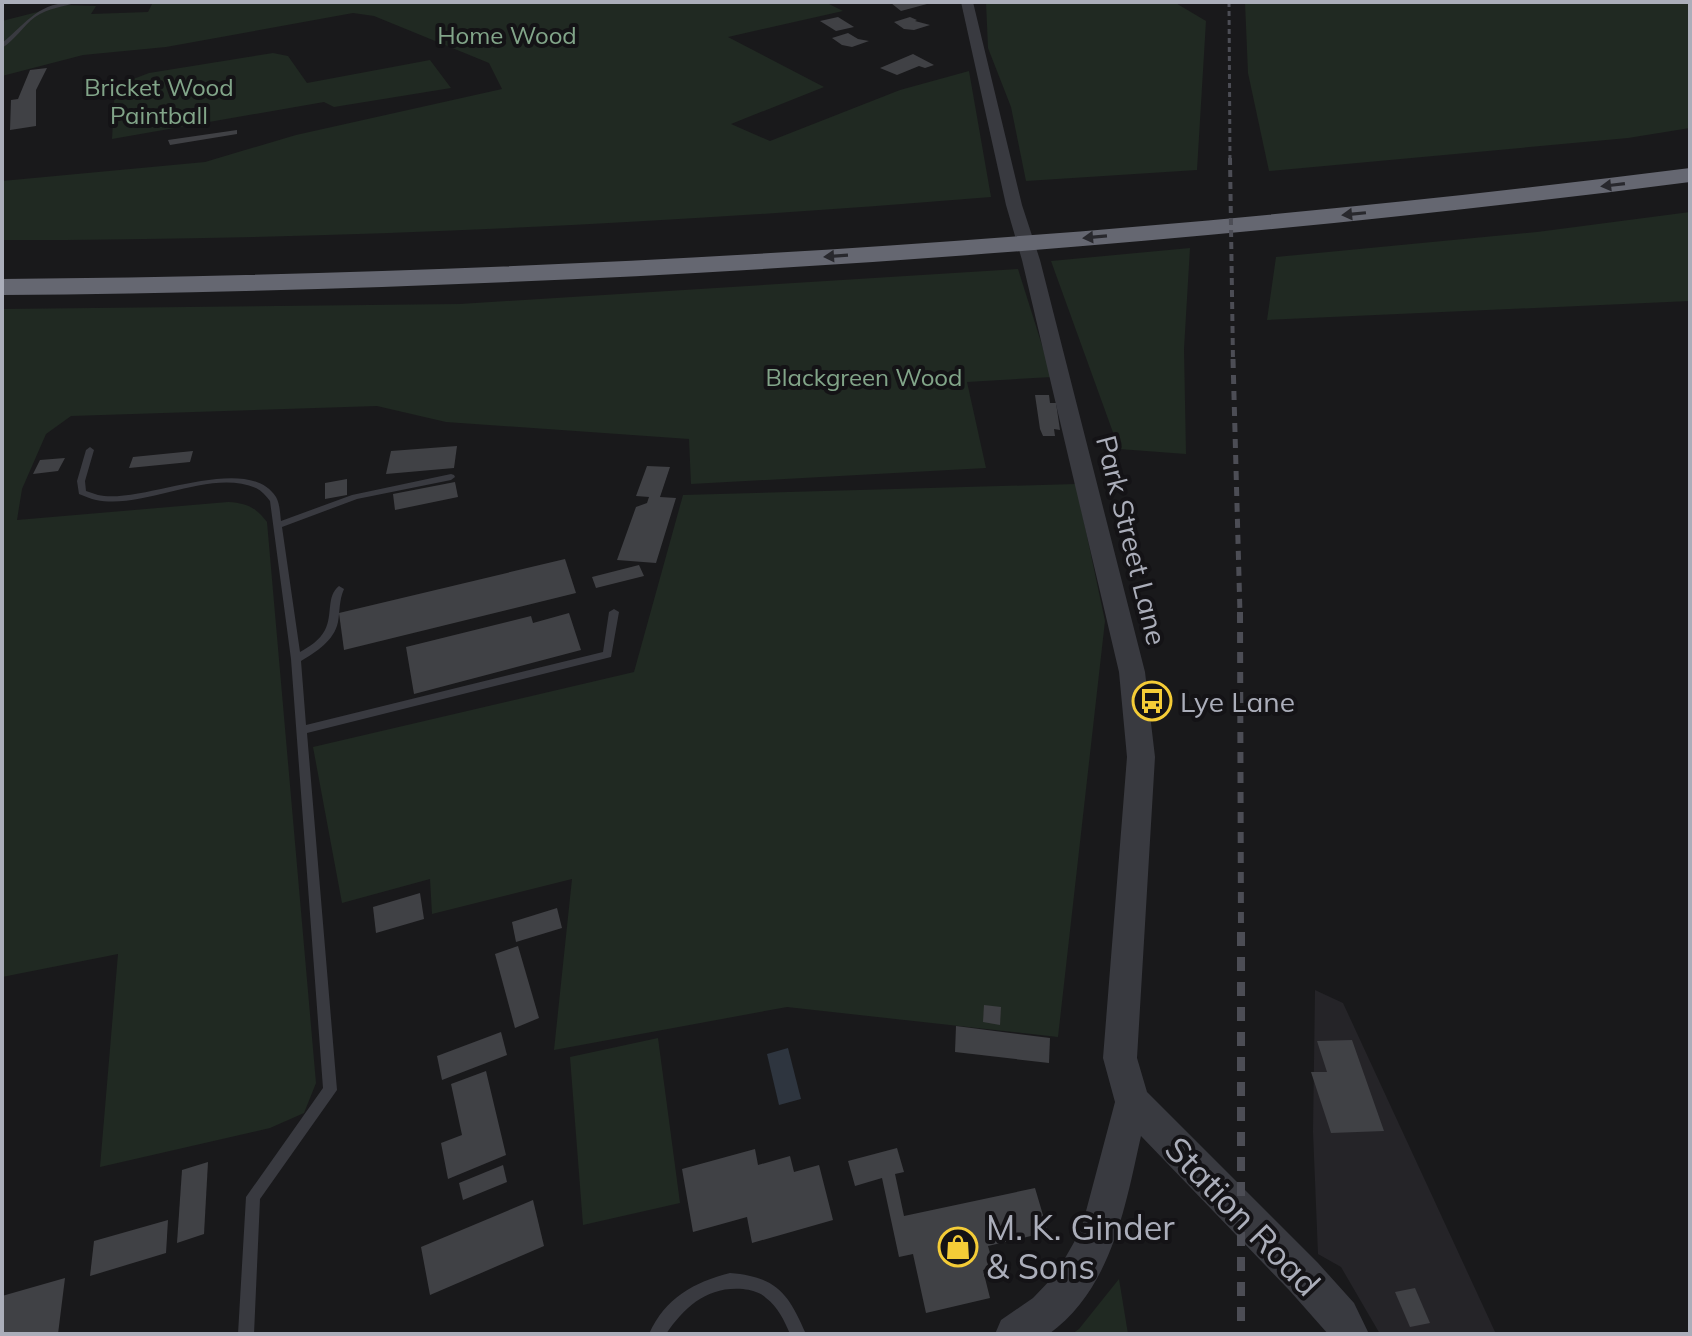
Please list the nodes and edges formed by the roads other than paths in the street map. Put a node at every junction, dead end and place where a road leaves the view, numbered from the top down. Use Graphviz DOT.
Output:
graph roads {
  1 [pos="75,2"];
  2 [pos="967,2"];
  3 [pos="2,46"];
  4 [pos="1690,151"];
  5 [pos="1690,175"];
  6 [pos="878,228"];
  7 [pos="2,287"];
  8 [pos="90,450"];
  9 [pos="451,477"];
  10 [pos="277,526"];
  11 [pos="339,589"];
  12 [pos="614,612"];
  13 [pos="296,659"];
  14 [pos="302,730"];
  15 [pos="1132,1102"];
  16 [pos="246,1334"];
  17 [pos="657,1334"];
  18 [pos="798,1334"];
  19 [pos="1015,1334"];
  20 [pos="1349,1334"];
  1 -- 3 [label="lane"];
  2 -- 15 [label="street, Park Street Lane"];
  4 -- 6 [label="highway"];
  5 -- 7 [label="highway, one-way"];
  8 -- 10 [label="lane"];
  9 -- 10 [label="lane"];
  10 -- 13 [label="lane"];
  11 -- 13 [label="lane"];
  12 -- 14 [label="lane"];
  13 -- 14 [label="lane"];
  14 -- 16 [label="lane"];
  15 -- 19 [label="street"];
  15 -- 20 [label="street, Station Road"];
  17 -- 18 [label="lane"];
}
